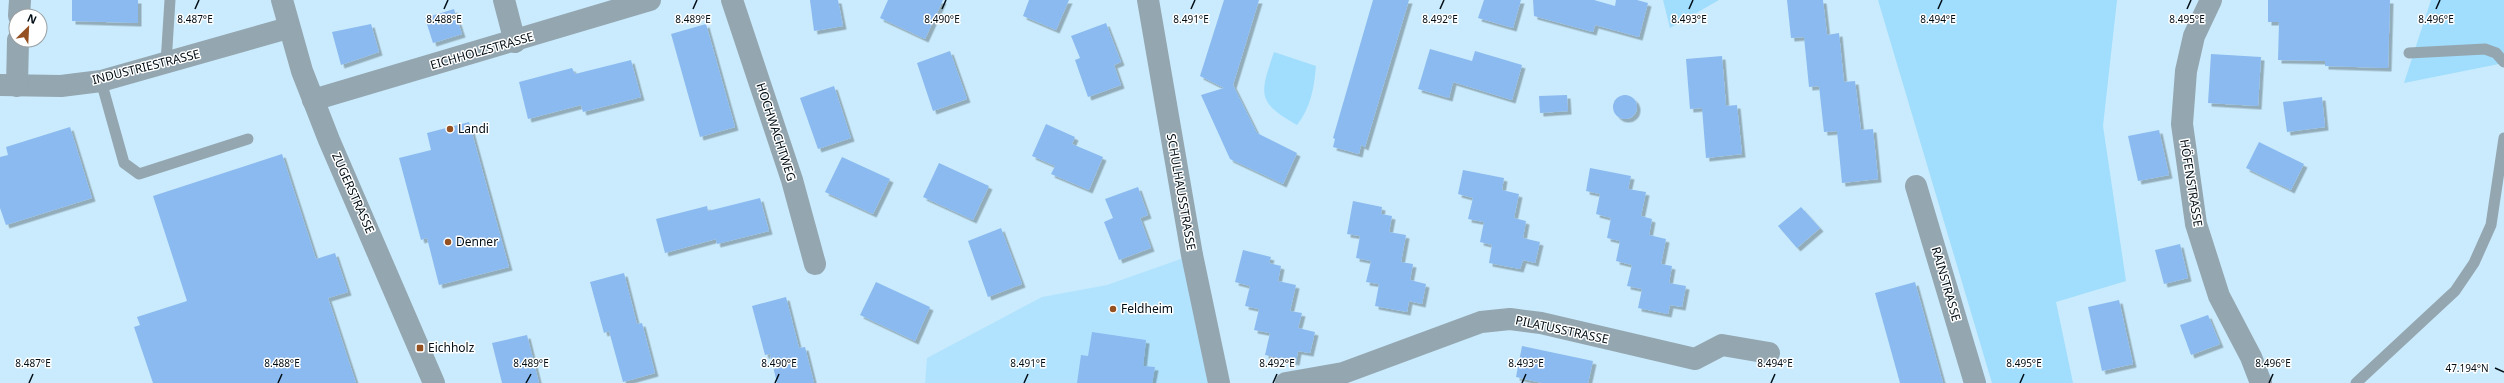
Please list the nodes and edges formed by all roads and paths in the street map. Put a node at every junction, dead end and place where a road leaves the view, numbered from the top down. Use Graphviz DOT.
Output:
graph roads {
  1 [pos="170,0"];
  2 [pos="282,0"];
  3 [pos="504,0"];
  4 [pos="650,0"];
  5 [pos="732,0"];
  6 [pos="1148,0"];
  7 [pos="2211,0"];
  8 [pos="288,28"];
  9 [pos="515,42"];
  10 [pos="16,48"];
  11 [pos="2409,53"];
  12 [pos="2504,62"];
  13 [pos="166,63"];
  14 [pos="101,80"];
  15 [pos="9,86"];
  16 [pos="313,100"];
  17 [pos="2504,138"];
  18 [pos="248,139"];
  19 [pos="1916,186"];
  20 [pos="815,264"];
  21 [pos="1769,353"];
  22 [pos="434,383"];
  23 [pos="1219,383"];
  24 [pos="1286,383"];
  25 [pos="1975,383"];
  26 [pos="2261,383"];
  27 [pos="2356,383"];
  1 -- 13 [label="lane"];
  2 -- 8 [label="street, ZUGERSTRASSE"];
  3 -- 9 [label="street"];
  4 -- 9 [label="street, EICHHOLZSTRASSE"];
  5 -- 20 [label="street, HOCHWACHTWEG"];
  6 -- 23 [label="street, SCHULHAUSSTRASSE"];
  7 -- 26 [label="street, HÖFENSTRASSE"];
  8 -- 13 [label="street, INDUSTRIESTRASSE"];
  8 -- 16 [label="street, ZUGERSTRASSE"];
  9 -- 16 [label="street, EICHHOLZSTRASSE"];
  10 -- 15 [label="street"];
  11 -- 12 [label="lane"];
  13 -- 14 [label="street, INDUSTRIESTRASSE"];
  14 -- 15 [label="street, INDUSTRIESTRASSE"];
  14 -- 18 [label="lane"];
  16 -- 22 [label="street, ZUGERSTRASSE"];
  17 -- 27 [label="lane"];
  19 -- 25 [label="street, RAINSTRASSE"];
  21 -- 24 [label="street, PILATUSSTRASSE"];
}
